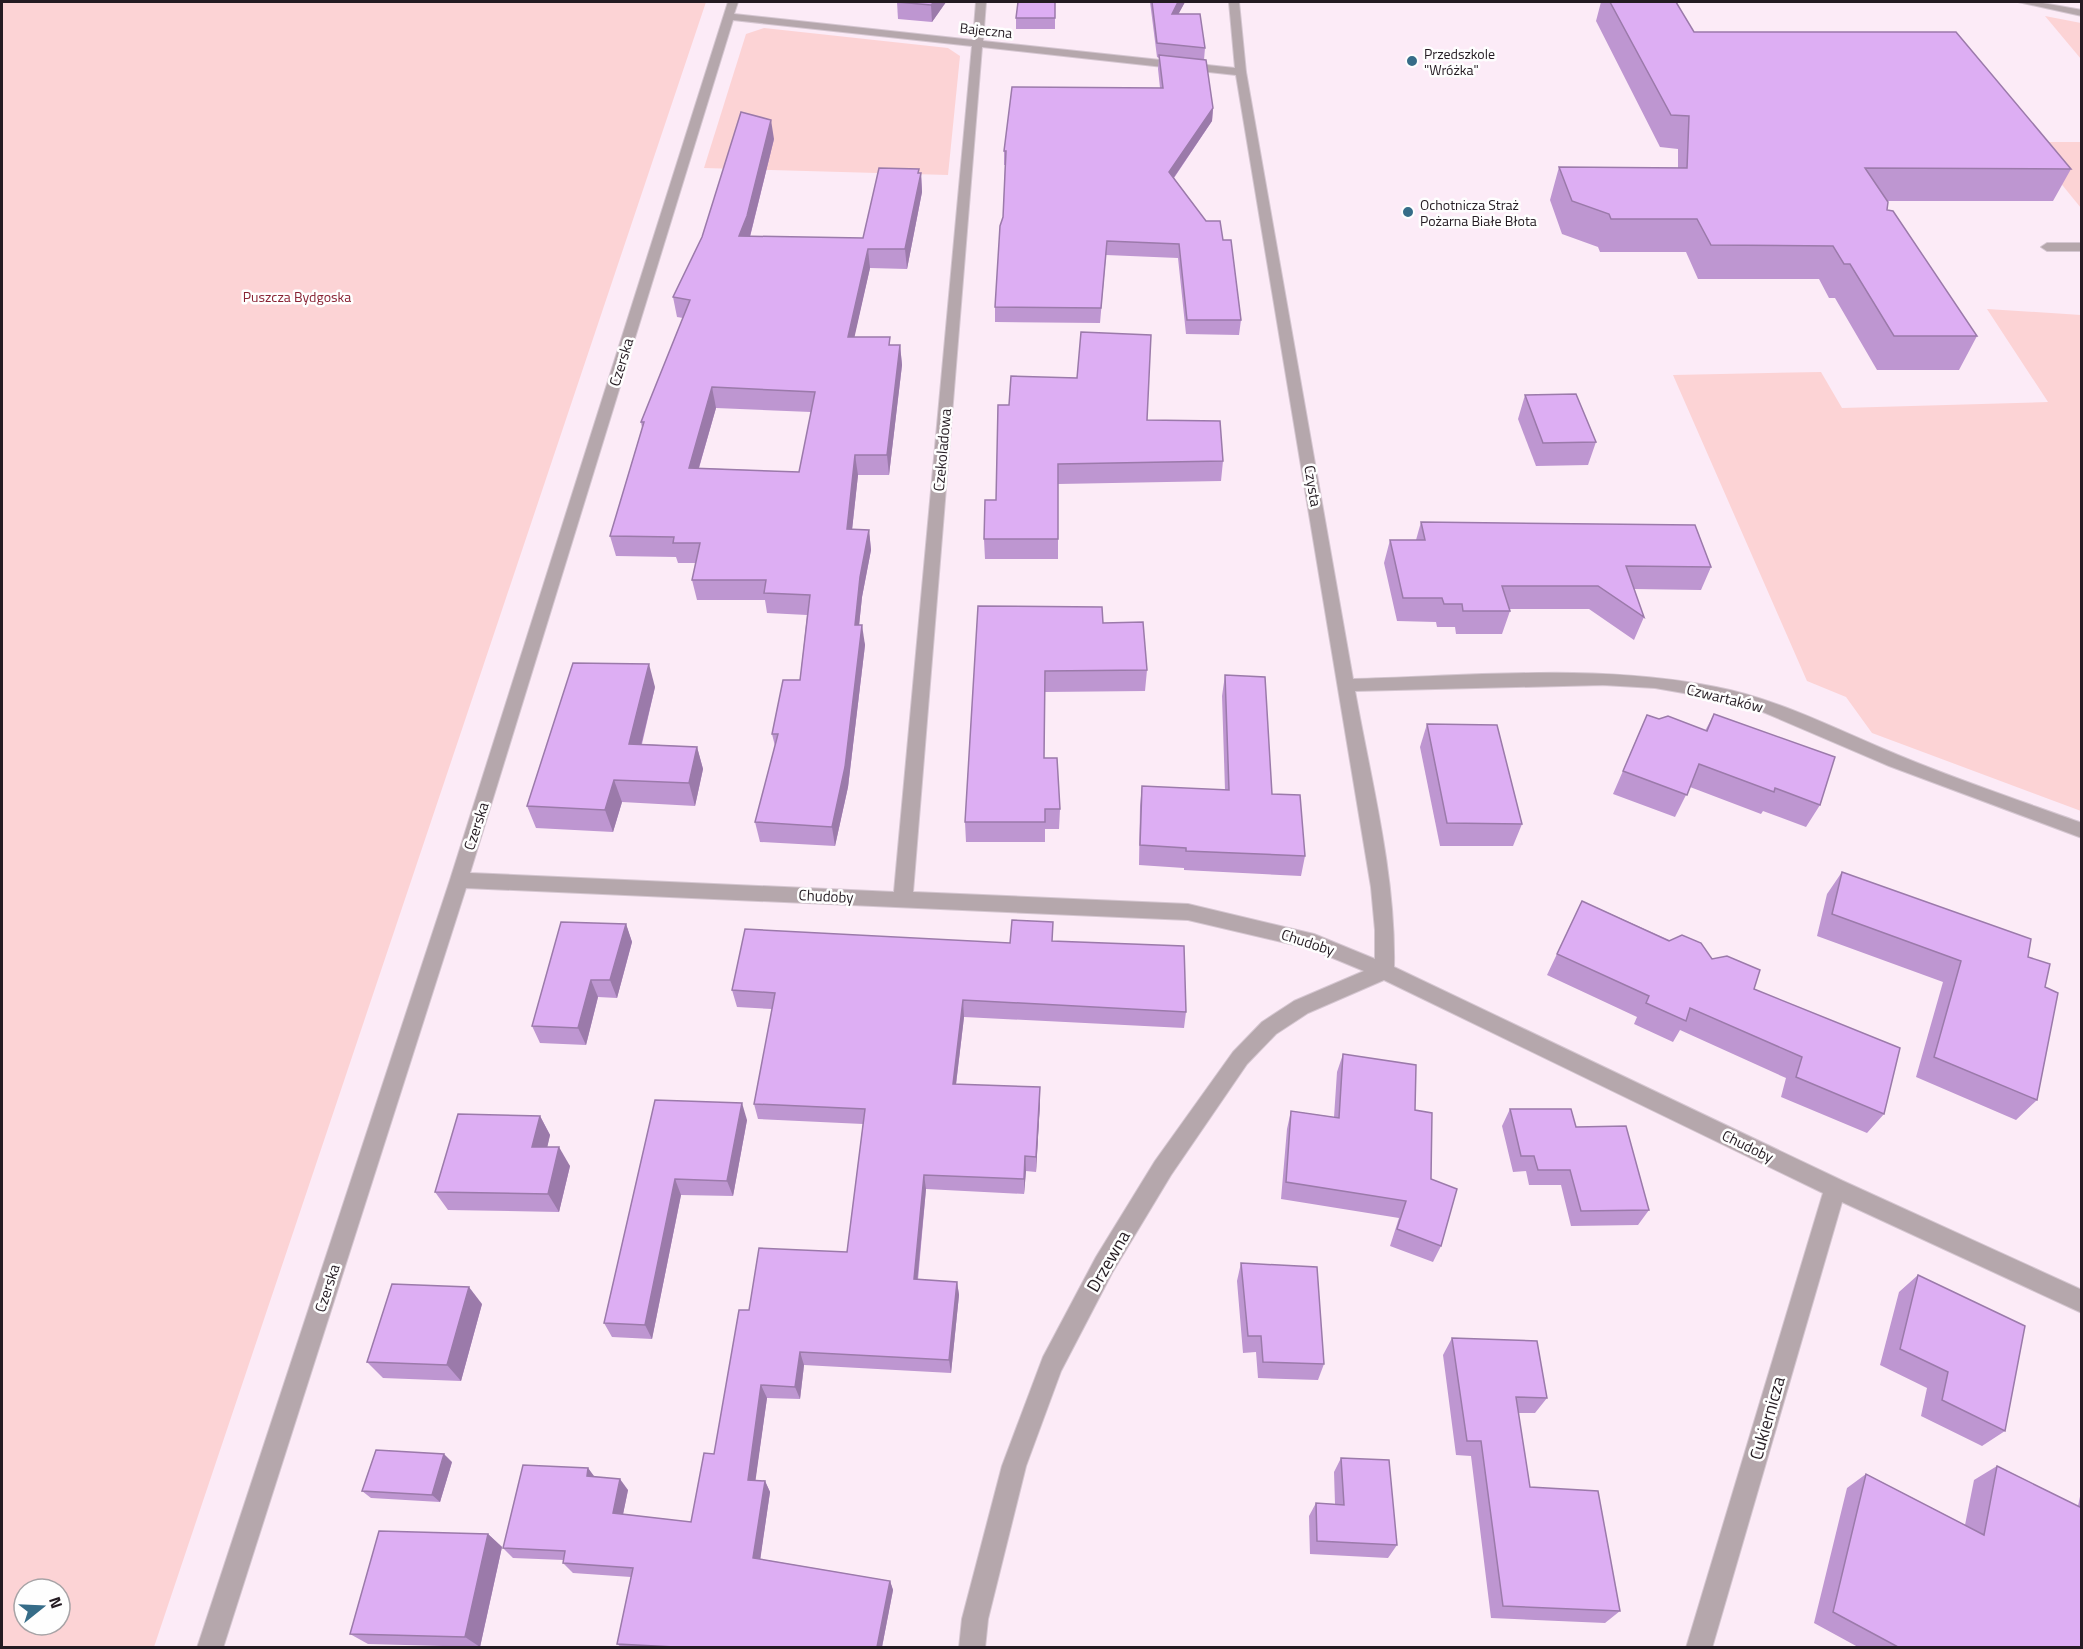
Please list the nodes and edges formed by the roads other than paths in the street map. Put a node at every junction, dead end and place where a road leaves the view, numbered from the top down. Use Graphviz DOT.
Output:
graph roads {
  1 [pos="981,2"];
  2 [pos="1234,2"];
  3 [pos="2023,2"];
  4 [pos="731,9"];
  5 [pos="2082,13"];
  6 [pos="977,44"];
  7 [pos="1241,72"];
  8 [pos="2047,247"];
  9 [pos="2082,247"];
  10 [pos="1345,685"];
  11 [pos="2082,831"];
  12 [pos="459,880"];
  13 [pos="903,899"];
  14 [pos="1384,971"];
  15 [pos="1835,1188"];
  16 [pos="2082,1302"];
  17 [pos="210,1647"];
  18 [pos="972,1647"];
  19 [pos="1699,1647"];
  1 -- 6 [label="street, Czekoladowa"];
  2 -- 7 [label="street, Czysta"];
  3 -- 5 [label="street"];
  4 -- 6 [label="street, Bajeczna"];
  4 -- 12 [label="street, Czerska"];
  6 -- 7 [label="street, Bajeczna"];
  6 -- 13 [label="street, Czekoladowa"];
  7 -- 10 [label="street, Czysta"];
  8 -- 9 [label="street"];
  10 -- 11 [label="street, Czwartaków"];
  10 -- 14 [label="street, Czysta"];
  12 -- 13 [label="street, Chudoby"];
  12 -- 17 [label="street, Czerska"];
  13 -- 14 [label="street, Chudoby"];
  14 -- 15 [label="street, Chudoby"];
  14 -- 18 [label="street, Drzewna"];
  15 -- 16 [label="street, Chudoby"];
  15 -- 19 [label="street, Cukiernicza"];
}
